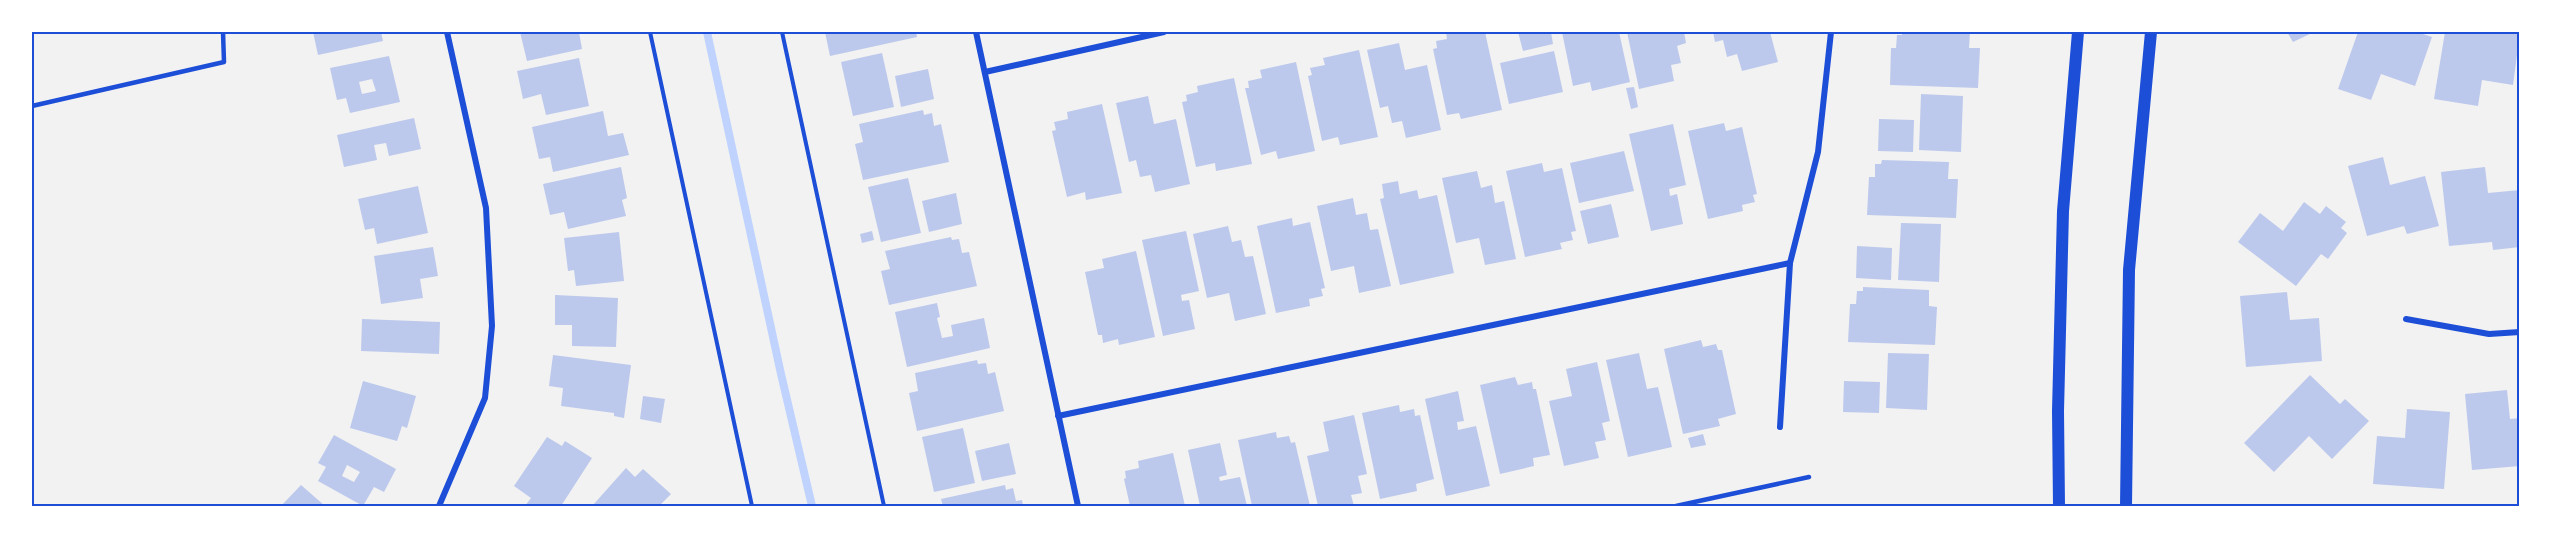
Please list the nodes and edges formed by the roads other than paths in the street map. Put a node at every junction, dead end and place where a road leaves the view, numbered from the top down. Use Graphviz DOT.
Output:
graph roads {
  1 [pos="224,32"];
  2 [pos="447,32"];
  3 [pos="976,32"];
  4 [pos="1164,32"];
  5 [pos="1831,32"];
  6 [pos="2078,32"];
  7 [pos="2151,32"];
  8 [pos="985,72"];
  9 [pos="32,106"];
  10 [pos="1790,263"];
  11 [pos="2406,319"];
  12 [pos="2520,332"];
  13 [pos="1058,416"];
  14 [pos="1780,427"];
  15 [pos="1809,477"];
  16 [pos="439,507"];
  17 [pos="1078,507"];
  18 [pos="1676,507"];
  19 [pos="2059,507"];
  20 [pos="2126,507"];
  1 -- 9 [label="lane"];
  2 -- 16 [label="street"];
  3 -- 8 [label="street"];
  4 -- 8 [label="street"];
  5 -- 10 [label="street"];
  6 -- 19 [label="main road"];
  7 -- 20 [label="main road"];
  8 -- 13 [label="street"];
  10 -- 13 [label="street"];
  10 -- 14 [label="street"];
  11 -- 12 [label="street"];
  13 -- 17 [label="street"];
  15 -- 18 [label="lane"];
}
